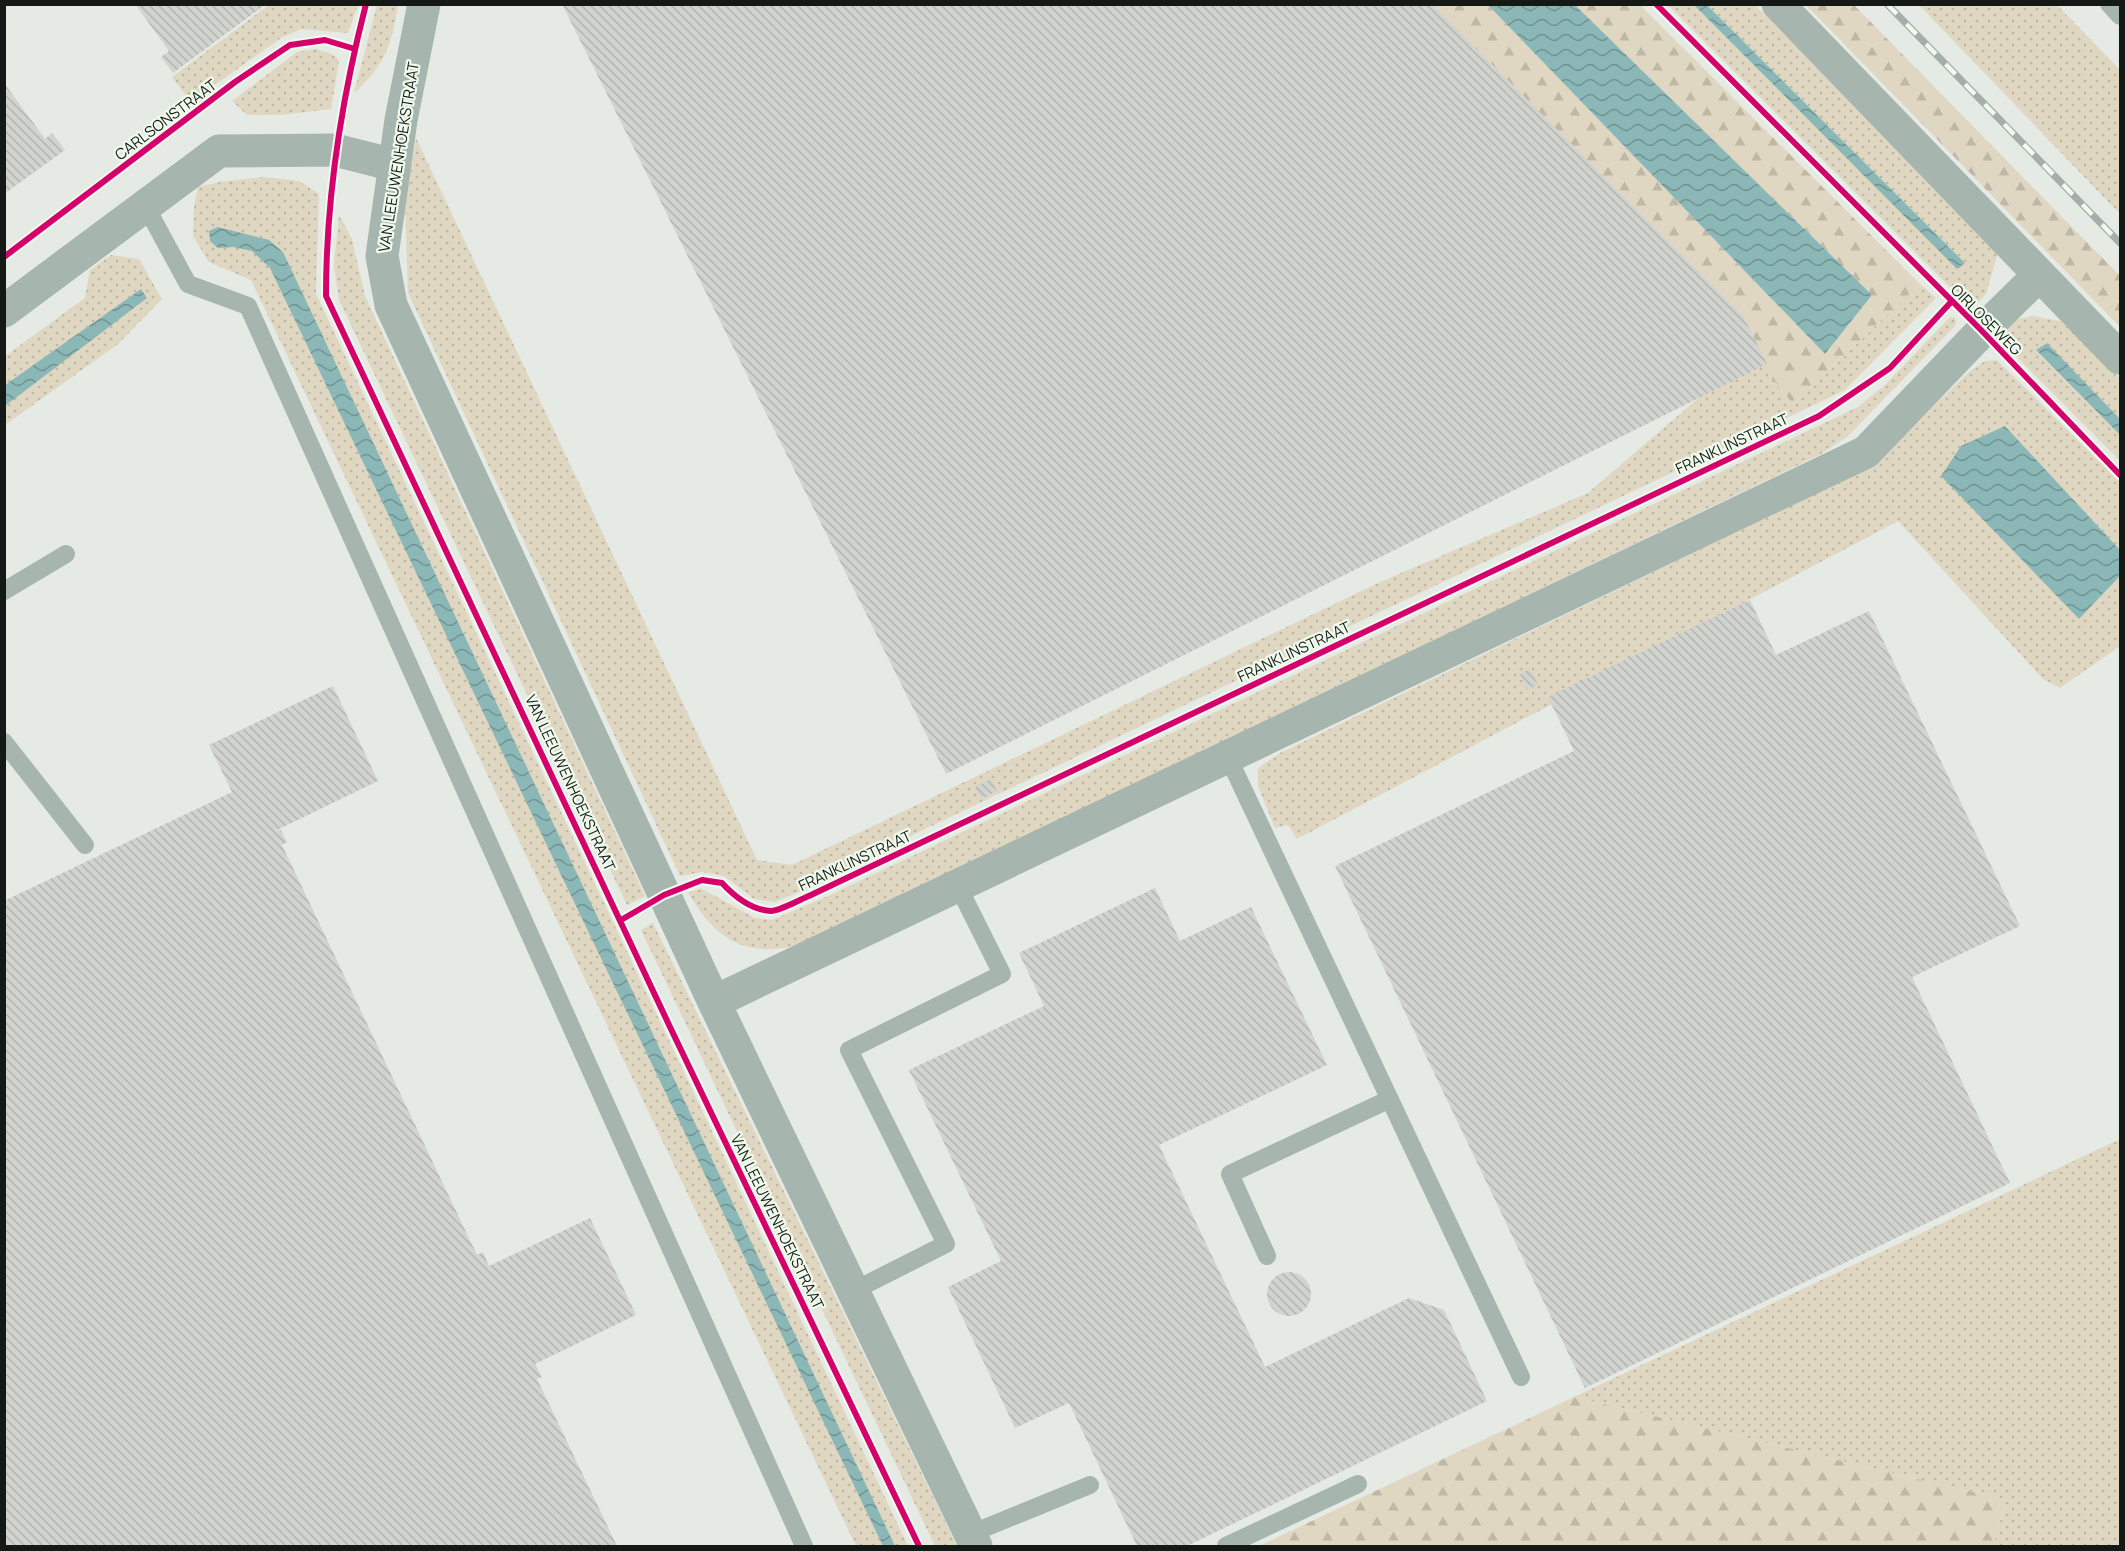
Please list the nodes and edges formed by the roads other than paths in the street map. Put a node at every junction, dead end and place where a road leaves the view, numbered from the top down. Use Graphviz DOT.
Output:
graph roads {
  1 [pos="424,4"];
  2 [pos="1778,4"];
  3 [pos="2109,4"];
  4 [pos="2121,16"];
  5 [pos="394,165"];
  6 [pos="144,206"];
  7 [pos="2039,275"];
  8 [pos="4,310"];
  9 [pos="2121,358"];
  10 [pos="66,554"];
  11 [pos="4,591"];
  12 [pos="4,742"];
  13 [pos="1228,757"];
  14 [pos="85,845"];
  15 [pos="958,886"];
  16 [pos="714,1002"];
  17 [pos="1390,1099"];
  18 [pos="1267,1256"];
  19 [pos="853,1291"];
  20 [pos="1521,1377"];
  21 [pos="1358,1484"];
  22 [pos="1090,1485"];
  23 [pos="973,1540"];
  24 [pos="804,1546"];
  25 [pos="1226,1546"];
  1 -- 5 [label="street, VAN LEEUWENHOEKSTRAAT"];
  2 -- 7 [label="street"];
  3 -- 4 [label="lane"];
  5 -- 6 [label="street"];
  5 -- 16 [label="street, VAN LEEUWENHOEKSTRAAT"];
  6 -- 8 [label="street"];
  6 -- 24 [label="lane"];
  7 -- 9 [label="street"];
  7 -- 13 [label="street"];
  10 -- 11 [label="lane"];
  12 -- 14 [label="lane"];
  13 -- 15 [label="street"];
  13 -- 17 [label="lane"];
  15 -- 16 [label="street"];
  15 -- 19 [label="lane"];
  16 -- 19 [label="street, VAN LEEUWENHOEKSTRAAT"];
  17 -- 18 [label="lane"];
  17 -- 20 [label="lane"];
  19 -- 23 [label="street, VAN LEEUWENHOEKSTRAAT"];
  21 -- 25 [label="lane"];
  22 -- 23 [label="lane"];
}
